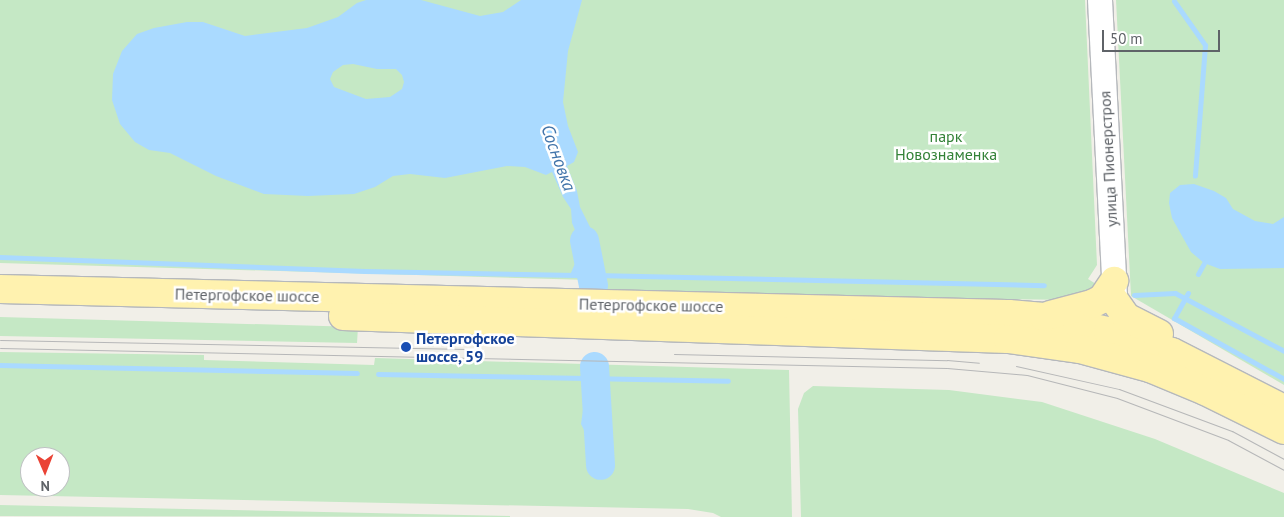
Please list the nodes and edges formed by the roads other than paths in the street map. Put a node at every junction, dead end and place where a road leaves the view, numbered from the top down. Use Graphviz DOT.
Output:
graph roads {
  1 [pos="1100,0"];
  2 [pos="0,289"];
  3 [pos="0,307"];
  4 [pos="1114,313"];
  5 [pos="1044,317"];
  6 [pos="1066,347"];
  7 [pos="1150,368"];
  8 [pos="1284,409"];
  9 [pos="1284,430"];
  1 -- 4 [label="street, улица Пионерстроя"];
  2 -- 5 [label="main road, Петергофское шоссе"];
  3 -- 6 [label="main road, Петергофское шоссе"];
  4 -- 5 [label="main road, Петергофское шоссе"];
  4 -- 5 [label="main road"];
  4 -- 6 [label="main road"];
  4 -- 7 [label="main road"];
  4 -- 8 [label="main road, Петергофское шоссе"];
  6 -- 7 [label="main road, Петергофское шоссе"];
  7 -- 9 [label="main road, Петергофское шоссе"];
}
